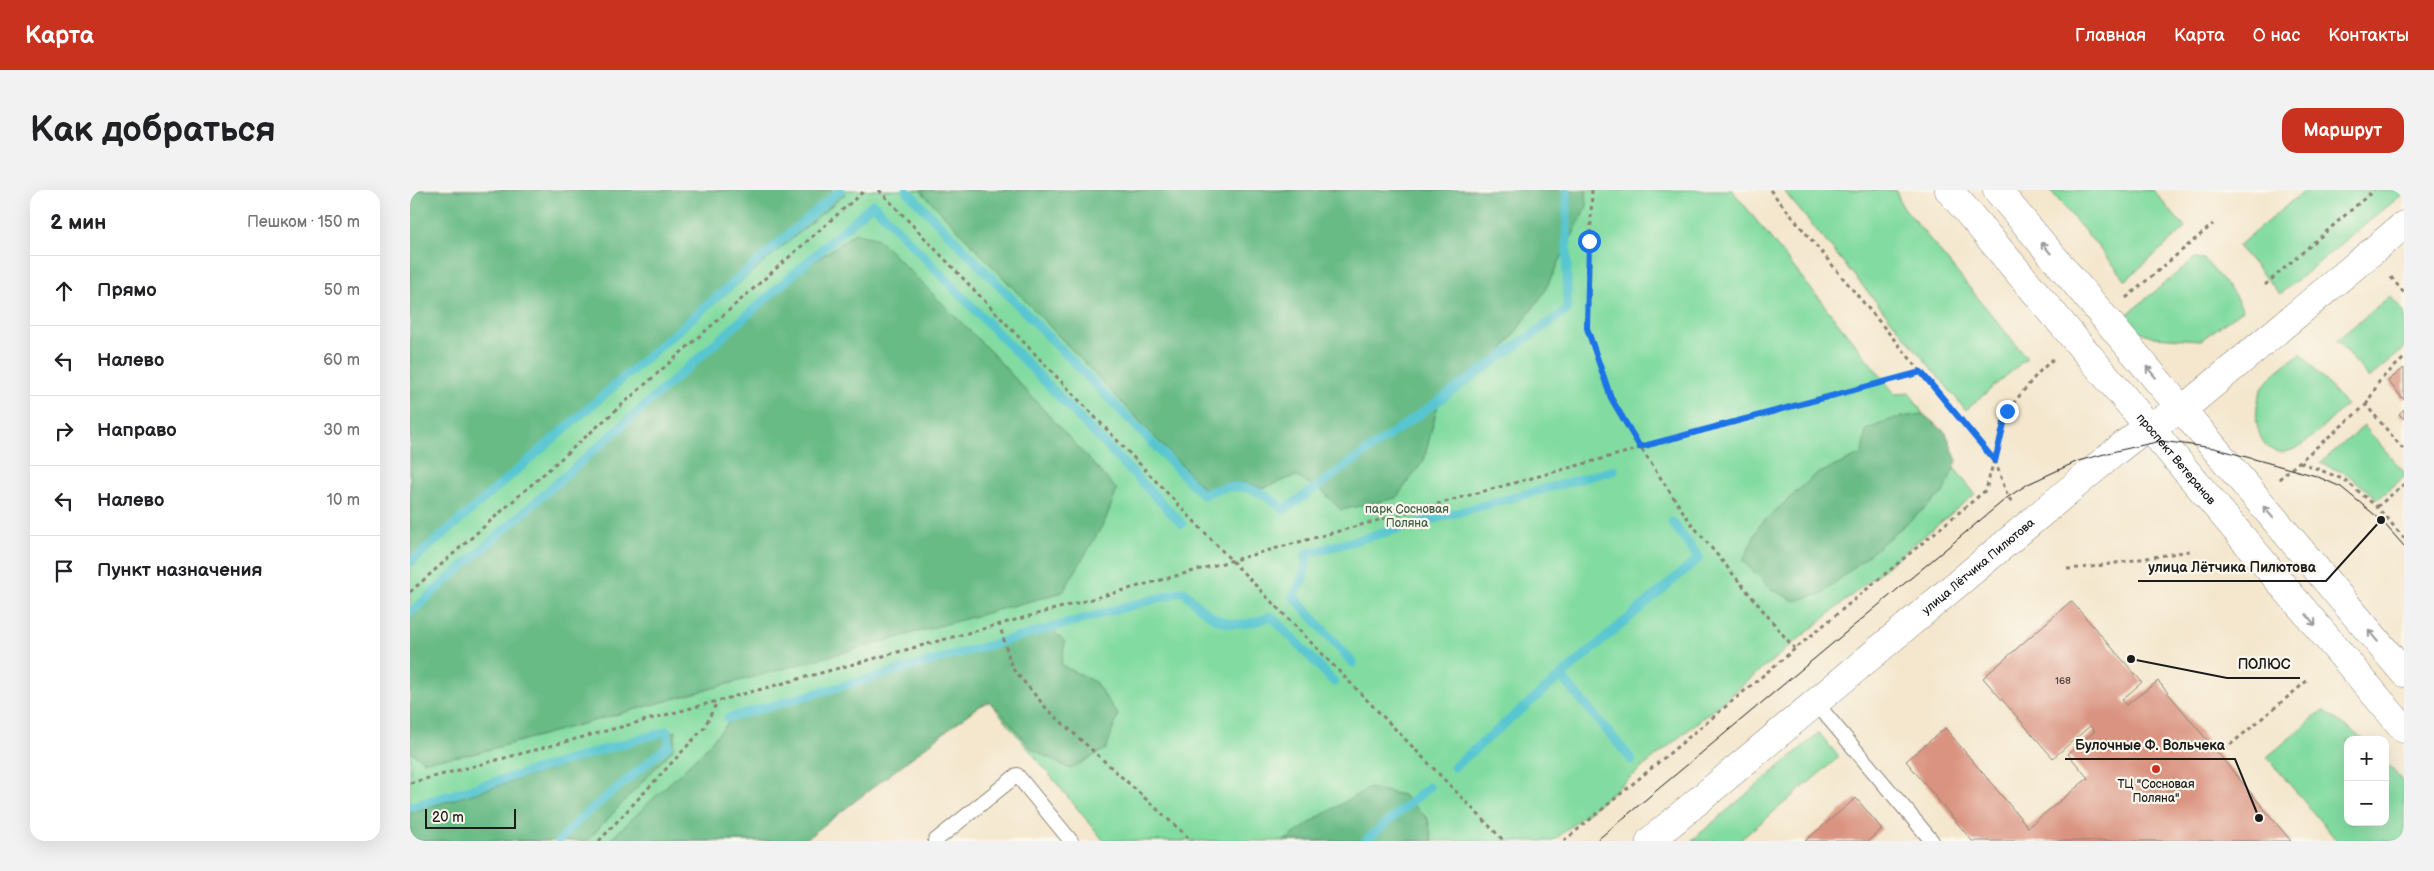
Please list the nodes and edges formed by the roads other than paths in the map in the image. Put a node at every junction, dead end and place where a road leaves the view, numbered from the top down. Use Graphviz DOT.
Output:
graph roads {
  1 [pos="1948,190"];
  2 [pos="1997,190"];
  3 [pos="2404,225"];
  4 [pos="2182,410"];
  5 [pos="2148,426"];
  6 [pos="2404,673"];
  7 [pos="1816,703"];
  8 [pos="2404,729"];
  9 [pos="1927,839"];
  10 [pos="935,841"];
  11 [pos="1071,841"];
  12 [pos="1650,841"];
  1 -- 5 [label="main road, проспект Ветеранов"];
  4 -- 2 [label="main road, one-way"];
  3 -- 4 [label="main road, улица Лётчика Пилютова"];
  4 -- 5 [label="main road, улица Лётчика Пилютова"];
  6 -- 4 [label="main road, one-way"];
  5 -- 7 [label="main road, улица Лётчика Пилютова"];
  5 -- 8 [label="main road, проспект Ветеранов, one-way"];
  7 -- 9 [label="lane"];
  7 -- 12 [label="main road, улица Лётчика Пилютова"];
  10 -- 11 [label="lane"];
}
